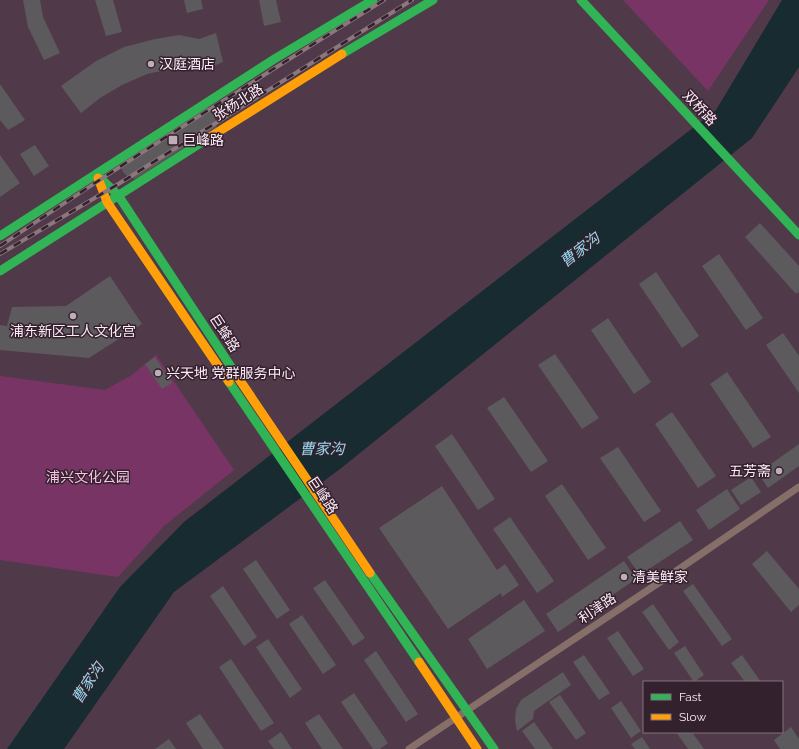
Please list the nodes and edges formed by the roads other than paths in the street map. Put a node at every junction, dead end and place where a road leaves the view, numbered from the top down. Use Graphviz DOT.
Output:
graph roads {
  1 [pos="373,0"];
  2 [pos="434,0"];
  3 [pos="581,0"];
  4 [pos="96,174"];
  5 [pos="118,195"];
  6 [pos="107,202"];
  7 [pos="799,235"];
  8 [pos="0,236"];
  9 [pos="0,270"];
  10 [pos="262,423"];
  11 [pos="799,487"];
  12 [pos="323,513"];
  13 [pos="467,710"];
  14 [pos="456,718"];
  15 [pos="409,749"];
  16 [pos="477,749"];
  17 [pos="494,749"];
  1 -- 4 [label="main road, 张杨北路"];
  2 -- 5 [label="main road, 张杨北路"];
  3 -- 7 [label="main road, 双桥路"];
  4 -- 5 [label="main road, 巨蜂路"];
  4 -- 6 [label="main road, 巨峰路"];
  4 -- 8 [label="main road, 张杨北路"];
  5 -- 6 [label="main road, 张杨北路"];
  5 -- 10 [label="main road, 巨蜂路"];
  6 -- 9 [label="main road, 张杨北路"];
  6 -- 10 [label="main road, 巨峰路"];
  10 -- 12 [label="main road, 巨峰路"];
  11 -- 13 [label="street, 利津路"];
  12 -- 13 [label="main road, 巨峰路"];
  12 -- 14 [label="main road, 巨峰路"];
  13 -- 14 [label="street, 利津路"];
  13 -- 17 [label="main road, 巨峰路"];
  14 -- 15 [label="street, 利津路"];
  14 -- 16 [label="main road, 巨峰路"];
}
